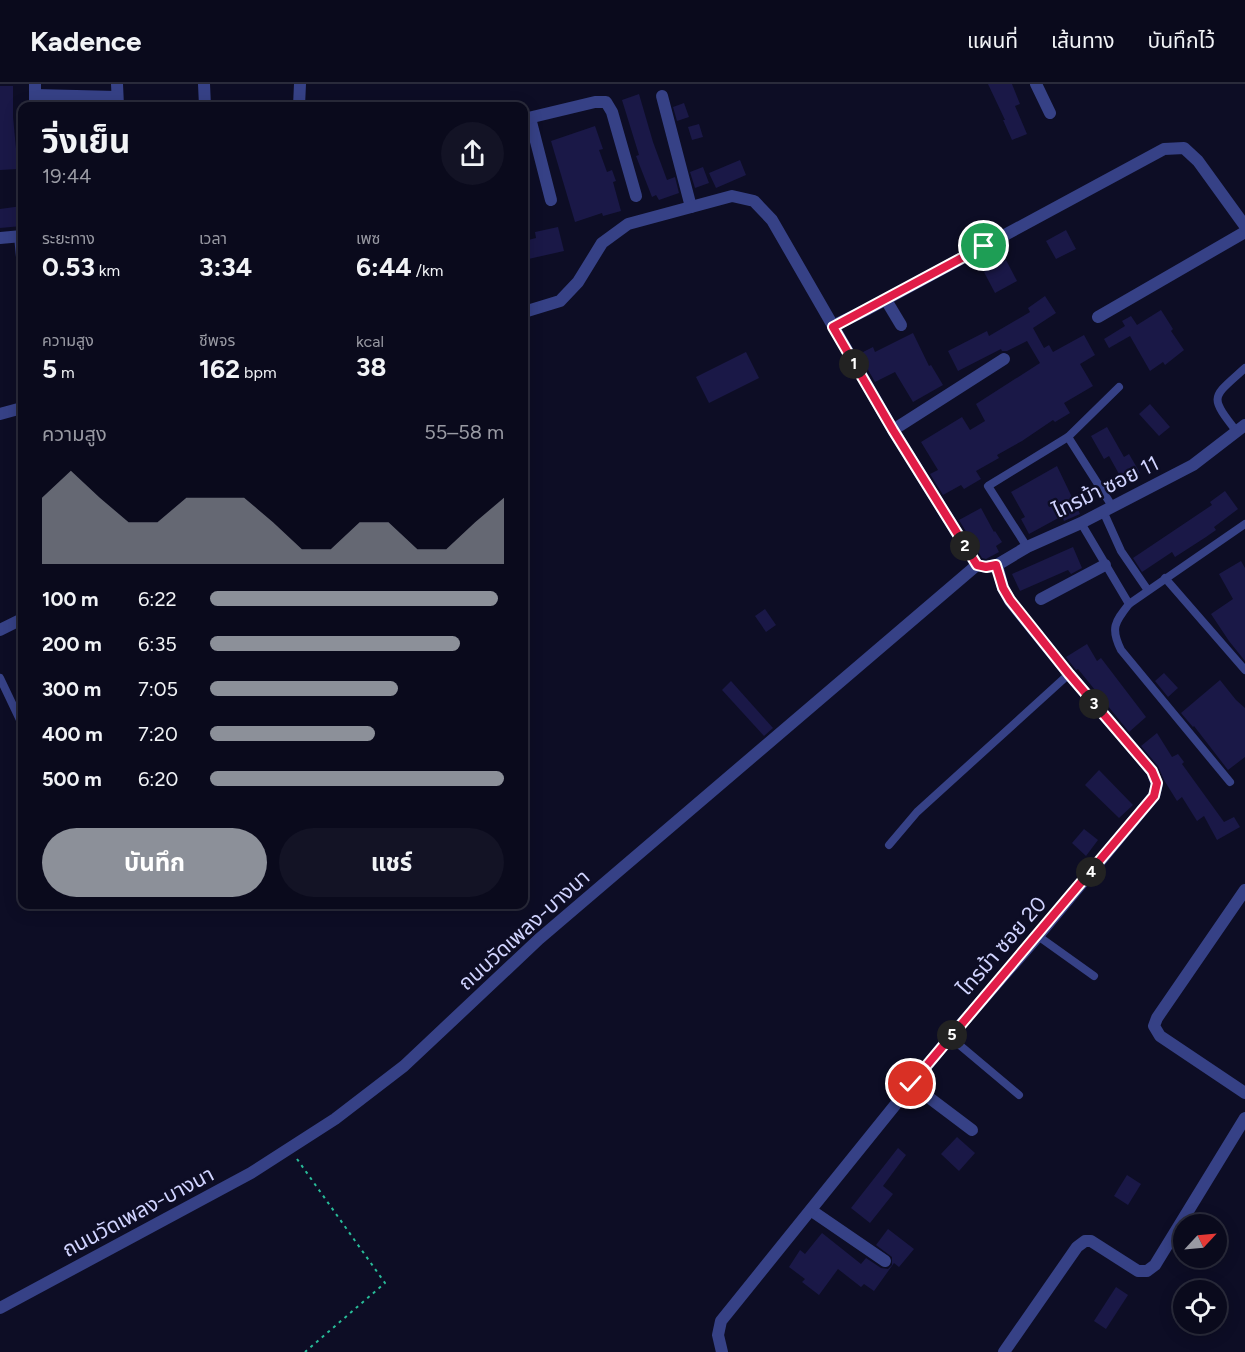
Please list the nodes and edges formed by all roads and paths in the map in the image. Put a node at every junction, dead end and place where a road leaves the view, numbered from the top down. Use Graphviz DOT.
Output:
graph roads {
  1 [pos="204,84"];
  2 [pos="300,84"];
  3 [pos="1036,84"];
  4 [pos="35,95"];
  5 [pos="117,96"];
  6 [pos="662,96"];
  7 [pos="204,102"];
  8 [pos="299,102"];
  9 [pos="1050,113"];
  10 [pos="528,119"];
  11 [pos="528,122"];
  12 [pos="636,196"];
  13 [pos="551,200"];
  14 [pos="691,207"];
  15 [pos="1245,226"];
  16 [pos="1245,232"];
  17 [pos="18,236"];
  18 [pos="0,238"];
  19 [pos="886,300"];
  20 [pos="528,311"];
  21 [pos="1098,317"];
  22 [pos="901,325"];
  23 [pos="833,327"];
  24 [pos="1004,359"];
  25 [pos="1245,368"];
  26 [pos="1119,387"];
  27 [pos="18,409"];
  28 [pos="0,414"];
  29 [pos="1241,429"];
  30 [pos="893,430"];
  31 [pos="1068,437"];
  32 [pos="1108,508"];
  33 [pos="1082,523"];
  34 [pos="1243,529"];
  35 [pos="1027,546"];
  36 [pos="977,565"];
  37 [pos="996,565"];
  38 [pos="1105,565"];
  39 [pos="1165,578"];
  40 [pos="1147,589"];
  41 [pos="1041,599"];
  42 [pos="1129,604"];
  43 [pos="18,621"];
  44 [pos="0,630"];
  45 [pos="1245,670"];
  46 [pos="1069,674"];
  47 [pos="0,678"];
  48 [pos="18,716"];
  49 [pos="1230,782"];
  50 [pos="889,845"];
  51 [pos="1245,890"];
  52 [pos="1038,936"];
  53 [pos="1094,976"];
  54 [pos="950,1037"];
  55 [pos="911,1084"];
  56 [pos="1245,1093"];
  57 [pos="1019,1095"];
  58 [pos="1245,1118"];
  59 [pos="972,1130"];
  60 [pos="290,1148"];
  61 [pos="812,1211"];
  62 [pos="885,1261"];
  63 [pos="0,1308"];
  64 [pos="305,1352"];
  65 [pos="722,1352"];
  66 [pos="1004,1352"];
  1 -- 7 [label="street"];
  2 -- 8 [label="street"];
  3 -- 9 [label="street"];
  4 -- 5 [label="street"];
  6 -- 14 [label="street"];
  10 -- 12 [label="street"];
  11 -- 13 [label="street"];
  14 -- 20 [label="street"];
  14 -- 23 [label="street"];
  15 -- 19 [label="street"];
  16 -- 21 [label="street"];
  17 -- 18 [label="street"];
  19 -- 22 [label="street"];
  19 -- 23 [label="street"];
  23 -- 30 [label="street"];
  24 -- 30 [label="street"];
  25 -- 29 [label="lane"];
  26 -- 31 [label="lane"];
  27 -- 28 [label="street"];
  29 -- 32 [label="street, ไทรม้า ซอย 11"];
  30 -- 36 [label="street"];
  31 -- 32 [label="lane"];
  31 -- 35 [label="lane"];
  32 -- 33 [label="street, ไทรม้า ซอย 11"];
  32 -- 40 [label="lane"];
  33 -- 35 [label="street, ไทรม้า ซอย 11"];
  33 -- 38 [label="lane"];
  34 -- 39 [label="lane"];
  35 -- 37 [label="street, ไทรม้า ซอย 11"];
  36 -- 37 [label="street"];
  36 -- 60 [label="street, ถนนวัดเพลง-บางนา"];
  37 -- 46 [label="street, ไทรม้า ซอย 20"];
  38 -- 41 [label="street"];
  38 -- 42 [label="lane"];
  39 -- 40 [label="lane"];
  39 -- 45 [label="lane"];
  40 -- 42 [label="lane"];
  42 -- 49 [label="lane"];
  43 -- 44 [label="street"];
  46 -- 50 [label="lane"];
  46 -- 52 [label="street, ไทรม้า ซอย 20"];
  47 -- 48 [label="lane"];
  51 -- 56 [label="street"];
  52 -- 53 [label="lane"];
  52 -- 54 [label="street, ไทรม้า ซอย 20"];
  54 -- 55 [label="street, ไทรม้า ซอย 20"];
  54 -- 57 [label="lane"];
  55 -- 59 [label="street"];
  55 -- 61 [label="street, ไทรม้า ซอย 20"];
  58 -- 66 [label="street"];
  60 -- 63 [label="street, ถนนวัดเพลง-บางนา"];
  60 -- 64 [label="path"];
  61 -- 62 [label="street"];
  61 -- 65 [label="street, ไทรม้า ซอย 20"];
}
